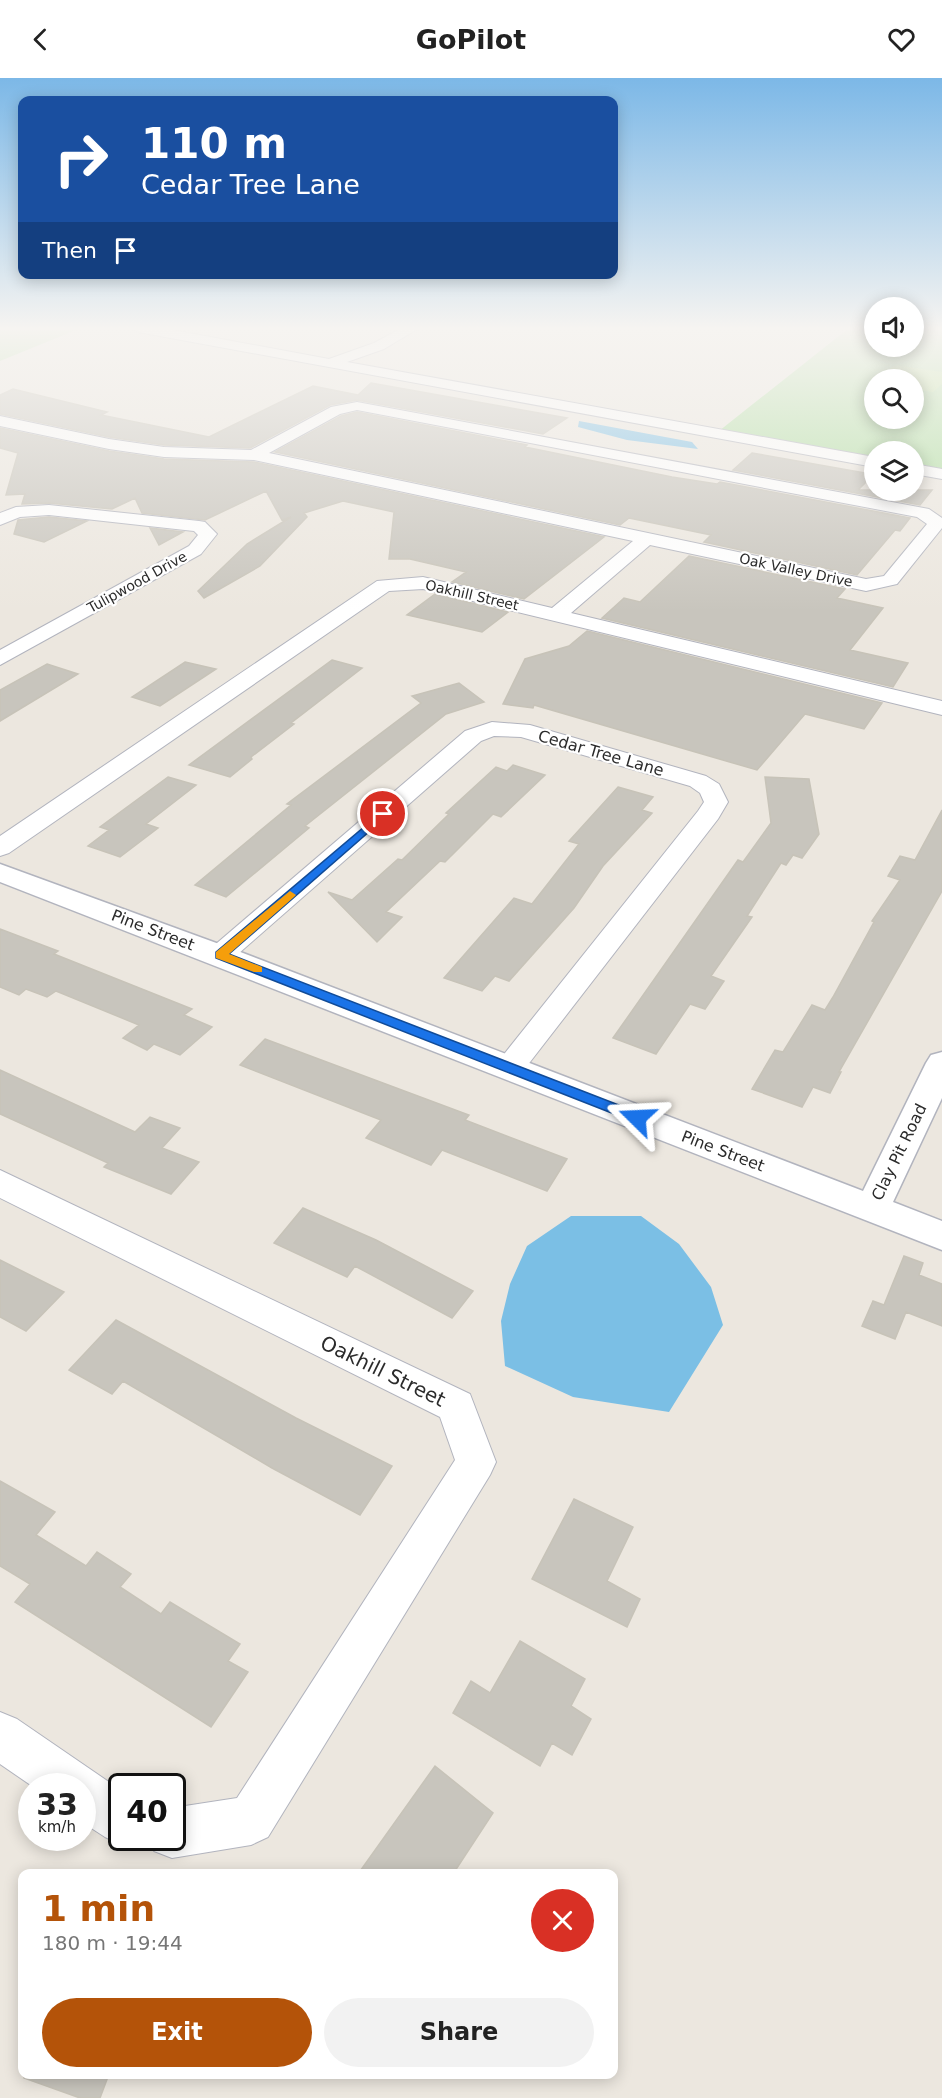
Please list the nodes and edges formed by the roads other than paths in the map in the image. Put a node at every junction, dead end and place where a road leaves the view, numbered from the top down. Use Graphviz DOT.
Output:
graph roads {
  1 [pos="7,422"];
  2 [pos="314,422"];
  3 [pos="443,422"];
  4 [pos="656,422"];
  5 [pos="254,455"];
  6 [pos="864,460"];
  7 [pos="924,471"];
  8 [pos="942,474"];
  9 [pos="0,520"];
  10 [pos="646,538"];
  11 [pos="556,615"];
  12 [pos="0,659"];
  13 [pos="942,708"];
  14 [pos="0,848"];
  15 [pos="0,872"];
  16 [pos="220,955"];
  17 [pos="509,1068"];
  18 [pos="938,1080"];
  19 [pos="0,1183"];
  20 [pos="872,1209"];
  21 [pos="942,1236"];
  22 [pos="0,1736"];
  23 [pos="54,1773"];
  24 [pos="186,1831"];
  1 -- 5 [label="street, Oak Valley Drive"];
  2 -- 5 [label="street, Oak Valley Drive"];
  3 -- 10 [label="street, Oak Valley Drive"];
  4 -- 6 [label="street"];
  5 -- 10 [label="street, Oak Valley Drive"];
  7 -- 8 [label="street"];
  9 -- 12 [label="street, Tulipwood Drive"];
  10 -- 11 [label="street"];
  11 -- 13 [label="street, Oakhill Street"];
  11 -- 14 [label="street, Oakhill Street"];
  15 -- 16 [label="street, Pine Street"];
  16 -- 17 [label="street, Pine Street"];
  16 -- 17 [label="street, Cedar Tree Lane"];
  17 -- 20 [label="street, Pine Street"];
  18 -- 20 [label="street, Clay Pit Road"];
  19 -- 24 [label="street, Oakhill Street"];
  20 -- 21 [label="street, Pine Street"];
  22 -- 23 [label="street"];
}
